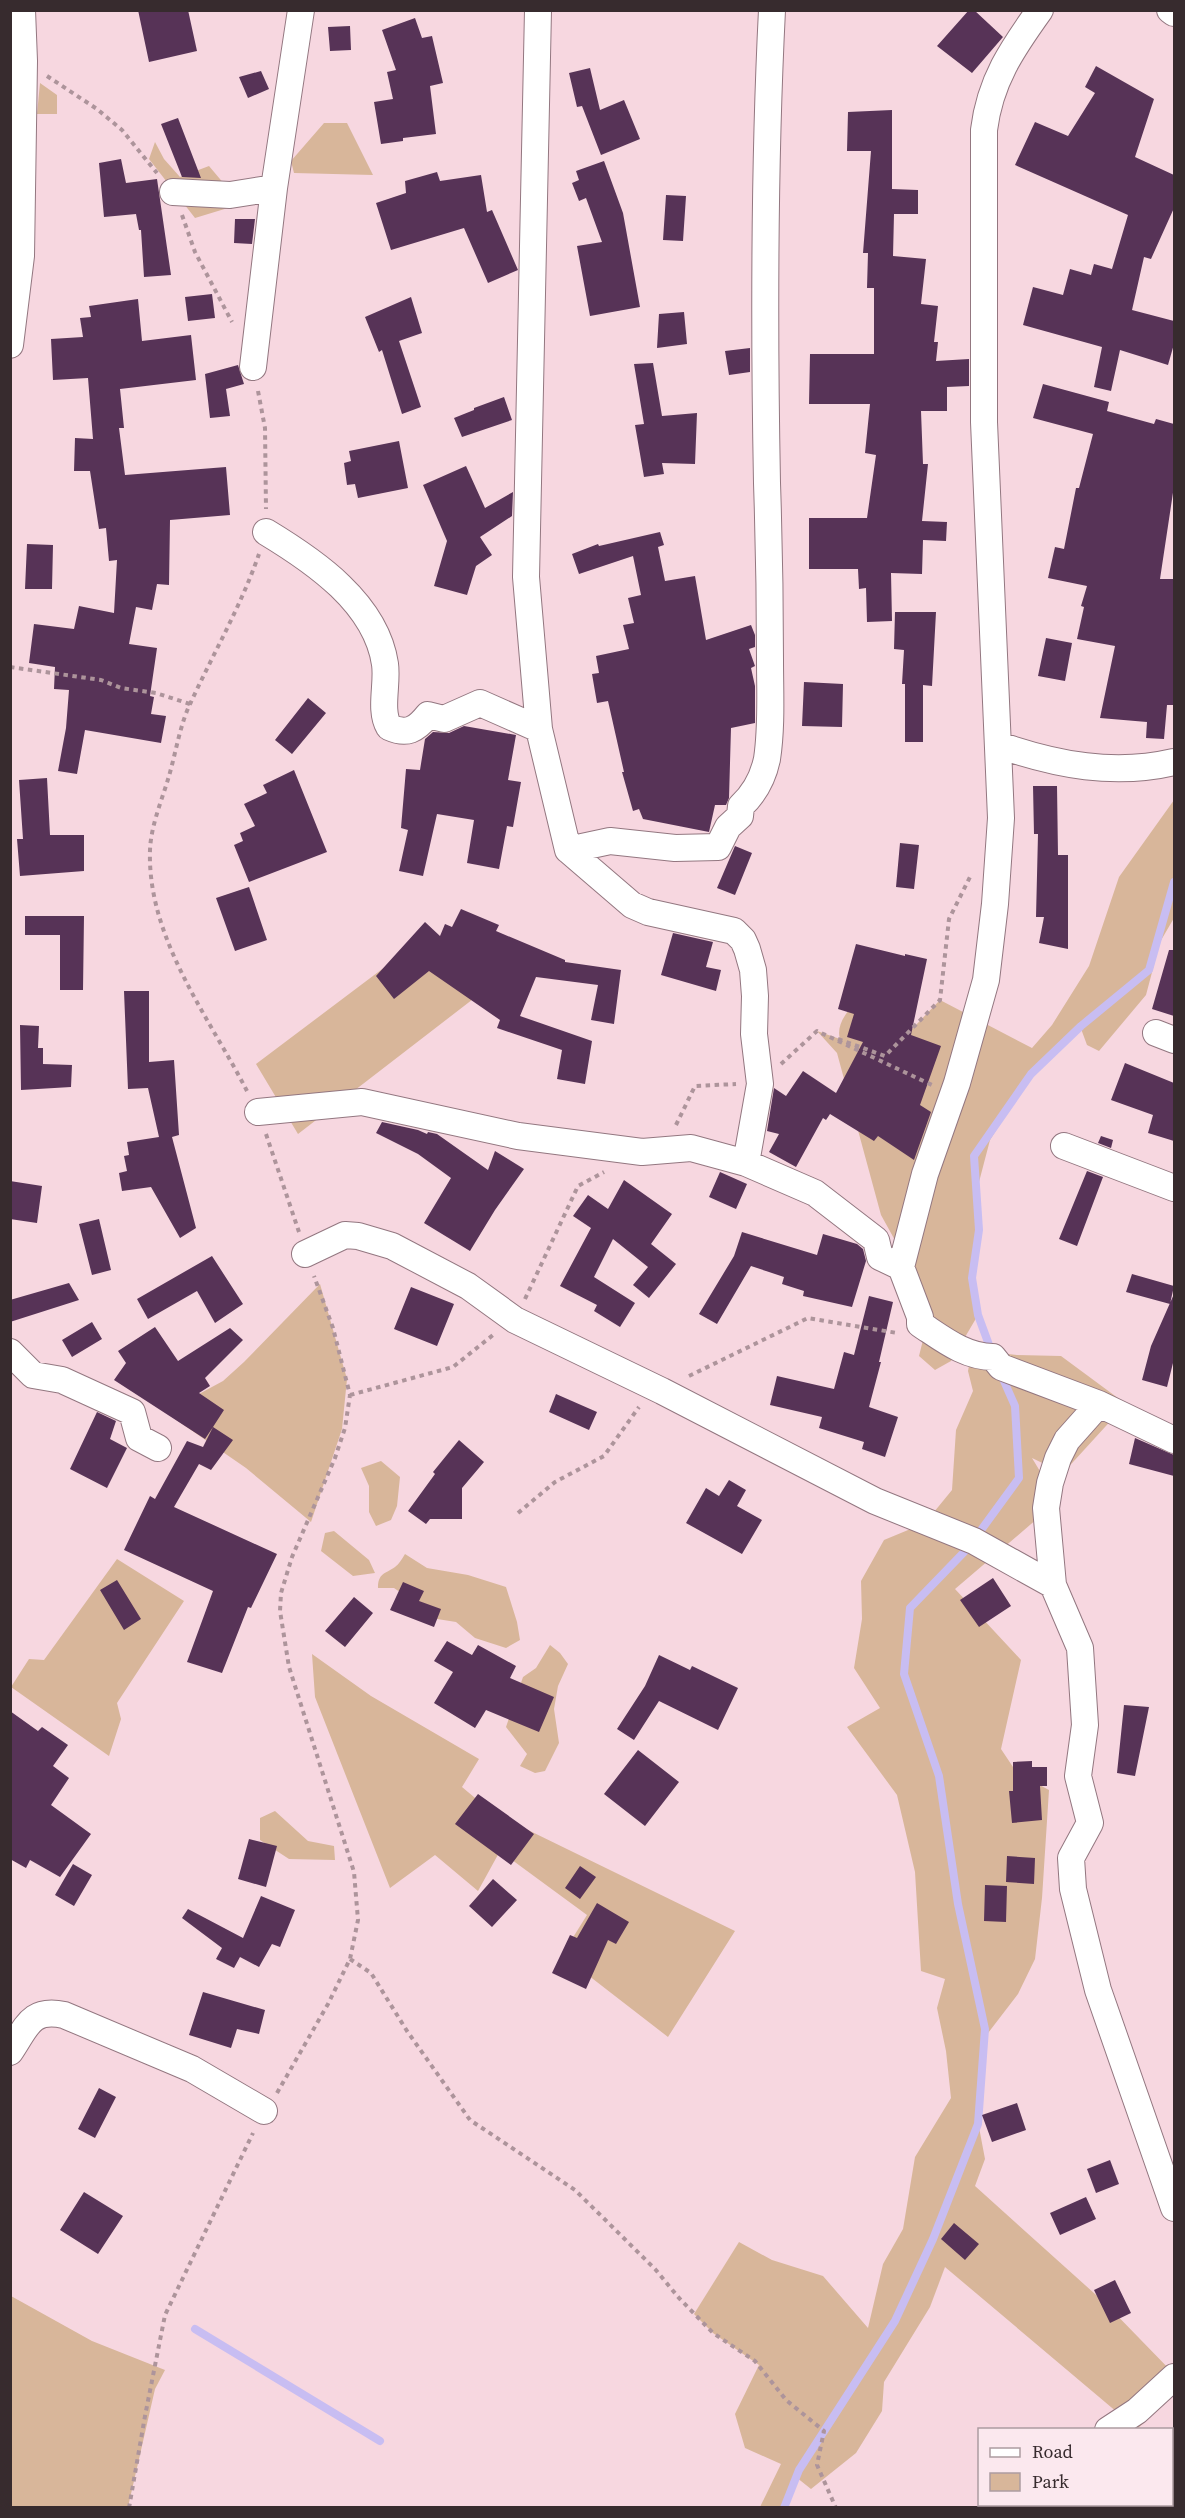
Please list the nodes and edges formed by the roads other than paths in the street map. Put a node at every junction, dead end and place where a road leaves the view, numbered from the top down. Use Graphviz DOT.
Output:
graph roads {
  1 [pos="22,10"];
  2 [pos="301,10"];
  3 [pos="538,10"];
  4 [pos="772,10"];
  5 [pos="1040,10"];
  6 [pos="1170,10"];
  7 [pos="1174,13"];
  8 [pos="274,188"];
  9 [pos="173,192"];
  10 [pos="10,345"];
  11 [pos="253,367"];
  12 [pos="266,531"];
  13 [pos="539,729"];
  14 [pos="999,745"];
  15 [pos="1174,762"];
  16 [pos="568,850"];
  17 [pos="258,1112"];
  18 [pos="1064,1146"];
  19 [pos="746,1163"];
  20 [pos="1174,1188"];
  21 [pos="305,1254"];
  22 [pos="901,1267"];
  23 [pos="10,1352"];
  24 [pos="1099,1404"];
  25 [pos="1174,1440"];
  26 [pos="158,1448"];
  27 [pos="1053,1586"];
  28 [pos="10,2052"];
  29 [pos="264,2110"];
  30 [pos="1174,2208"];
  31 [pos="1174,2377"];
  32 [pos="1111,2428"];
  1 -- 10 [label="street"];
  2 -- 8 [label="street"];
  3 -- 13 [label="street"];
  4 -- 16 [label="street"];
  5 -- 14 [label="street"];
  6 -- 7 [label="street"];
  8 -- 9 [label="street"];
  8 -- 11 [label="street"];
  12 -- 13 [label="street"];
  13 -- 16 [label="street"];
  14 -- 15 [label="street"];
  14 -- 22 [label="street"];
  16 -- 19 [label="street"];
  17 -- 19 [label="street"];
  18 -- 20 [label="street"];
  19 -- 22 [label="street"];
  21 -- 27 [label="street"];
  22 -- 24 [label="street"];
  23 -- 26 [label="street"];
  24 -- 25 [label="street"];
  24 -- 27 [label="street"];
  27 -- 30 [label="street"];
  28 -- 29 [label="street"];
  31 -- 32 [label="street"];
}
